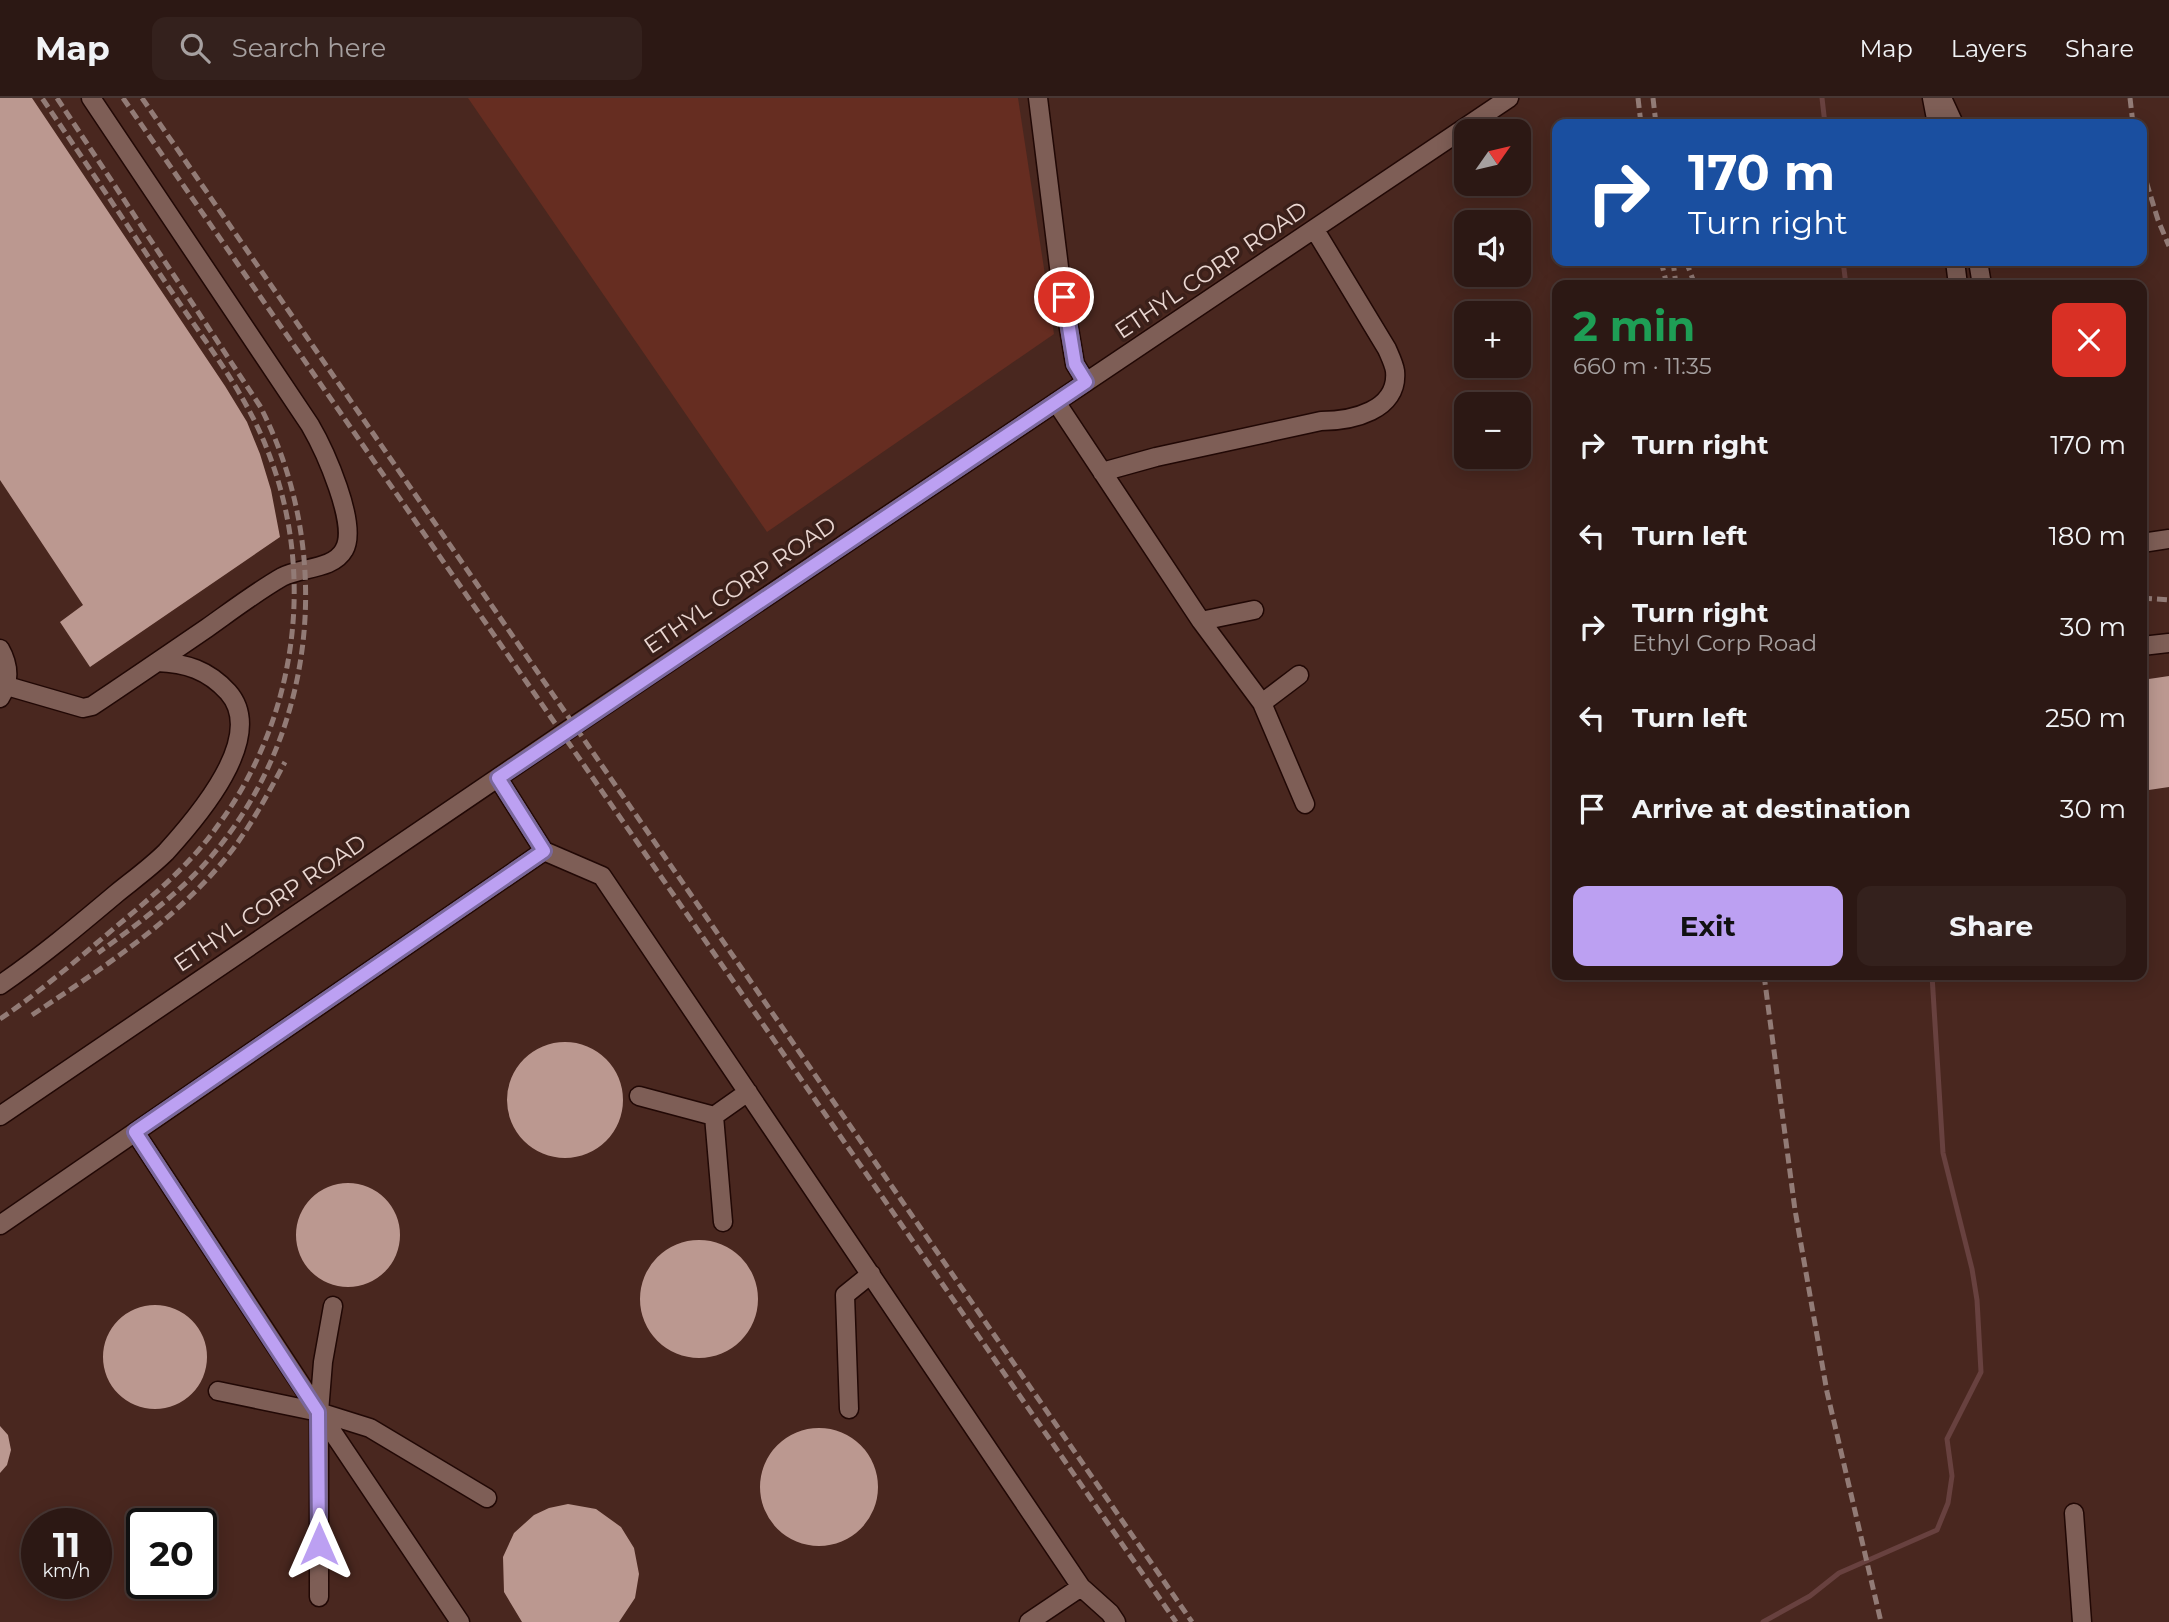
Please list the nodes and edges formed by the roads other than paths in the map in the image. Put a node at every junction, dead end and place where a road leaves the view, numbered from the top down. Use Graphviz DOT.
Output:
graph roads {
  1 [pos="92,98"];
  2 [pos="1038,98"];
  3 [pos="1510,98"];
  4 [pos="1932,98"];
  5 [pos="1942,98"];
  6 [pos="1936,119"];
  7 [pos="1952,119"];
  8 [pos="1315,230"];
  9 [pos="1086,382"];
  10 [pos="1056,402"];
  11 [pos="1102,472"];
  12 [pos="2169,539"];
  13 [pos="2147,542"];
  14 [pos="1254,610"];
  15 [pos="1201,621"];
  16 [pos="2169,643"];
  17 [pos="2147,645"];
  18 [pos="0,649"];
  19 [pos="157,662"];
  20 [pos="1299,675"];
  21 [pos="4,692"];
  22 [pos="1262,703"];
  23 [pos="498,778"];
  24 [pos="1305,804"];
  25 [pos="544,851"];
  26 [pos="0,985"];
  27 [pos="748,1092"];
  28 [pos="639,1096"];
  29 [pos="0,1116"];
  30 [pos="714,1116"];
  31 [pos="135,1132"];
  32 [pos="723,1222"];
  33 [pos="0,1225"];
  34 [pos="871,1274"];
  35 [pos="333,1306"];
  36 [pos="218,1391"];
  37 [pos="849,1409"];
  38 [pos="318,1412"];
  39 [pos="487,1499"];
  40 [pos="2074,1513"];
  41 [pos="1080,1587"];
  42 [pos="319,1597"];
  43 [pos="460,1622"];
  44 [pos="1029,1622"];
  45 [pos="1116,1622"];
  46 [pos="2082,1622"];
  1 -- 19 [label="lane"];
  2 -- 9 [label="lane"];
  3 -- 8 [label="lane, ETHYL CORP ROAD"];
  4 -- 6 [label="lane"];
  5 -- 7 [label="lane"];
  8 -- 9 [label="lane, ETHYL CORP ROAD"];
  8 -- 11 [label="lane"];
  9 -- 10 [label="lane, ETHYL CORP ROAD"];
  10 -- 11 [label="lane"];
  10 -- 23 [label="lane, ETHYL CORP ROAD"];
  11 -- 15 [label="lane"];
  12 -- 13 [label="lane"];
  14 -- 15 [label="lane"];
  15 -- 22 [label="lane"];
  16 -- 17 [label="lane"];
  18 -- 21 [label="lane"];
  19 -- 21 [label="lane"];
  19 -- 26 [label="lane"];
  20 -- 22 [label="lane"];
  22 -- 24 [label="lane"];
  23 -- 25 [label="lane"];
  23 -- 29 [label="lane, ETHYL CORP ROAD"];
  25 -- 27 [label="lane"];
  25 -- 31 [label="lane"];
  27 -- 30 [label="lane"];
  27 -- 34 [label="lane"];
  28 -- 30 [label="lane"];
  30 -- 32 [label="lane"];
  31 -- 33 [label="lane"];
  31 -- 38 [label="lane"];
  34 -- 37 [label="lane"];
  34 -- 41 [label="lane"];
  35 -- 38 [label="lane"];
  36 -- 38 [label="lane"];
  38 -- 39 [label="lane"];
  38 -- 42 [label="lane"];
  38 -- 43 [label="lane"];
  40 -- 46 [label="lane"];
  41 -- 44 [label="lane"];
  41 -- 45 [label="lane"];
}
